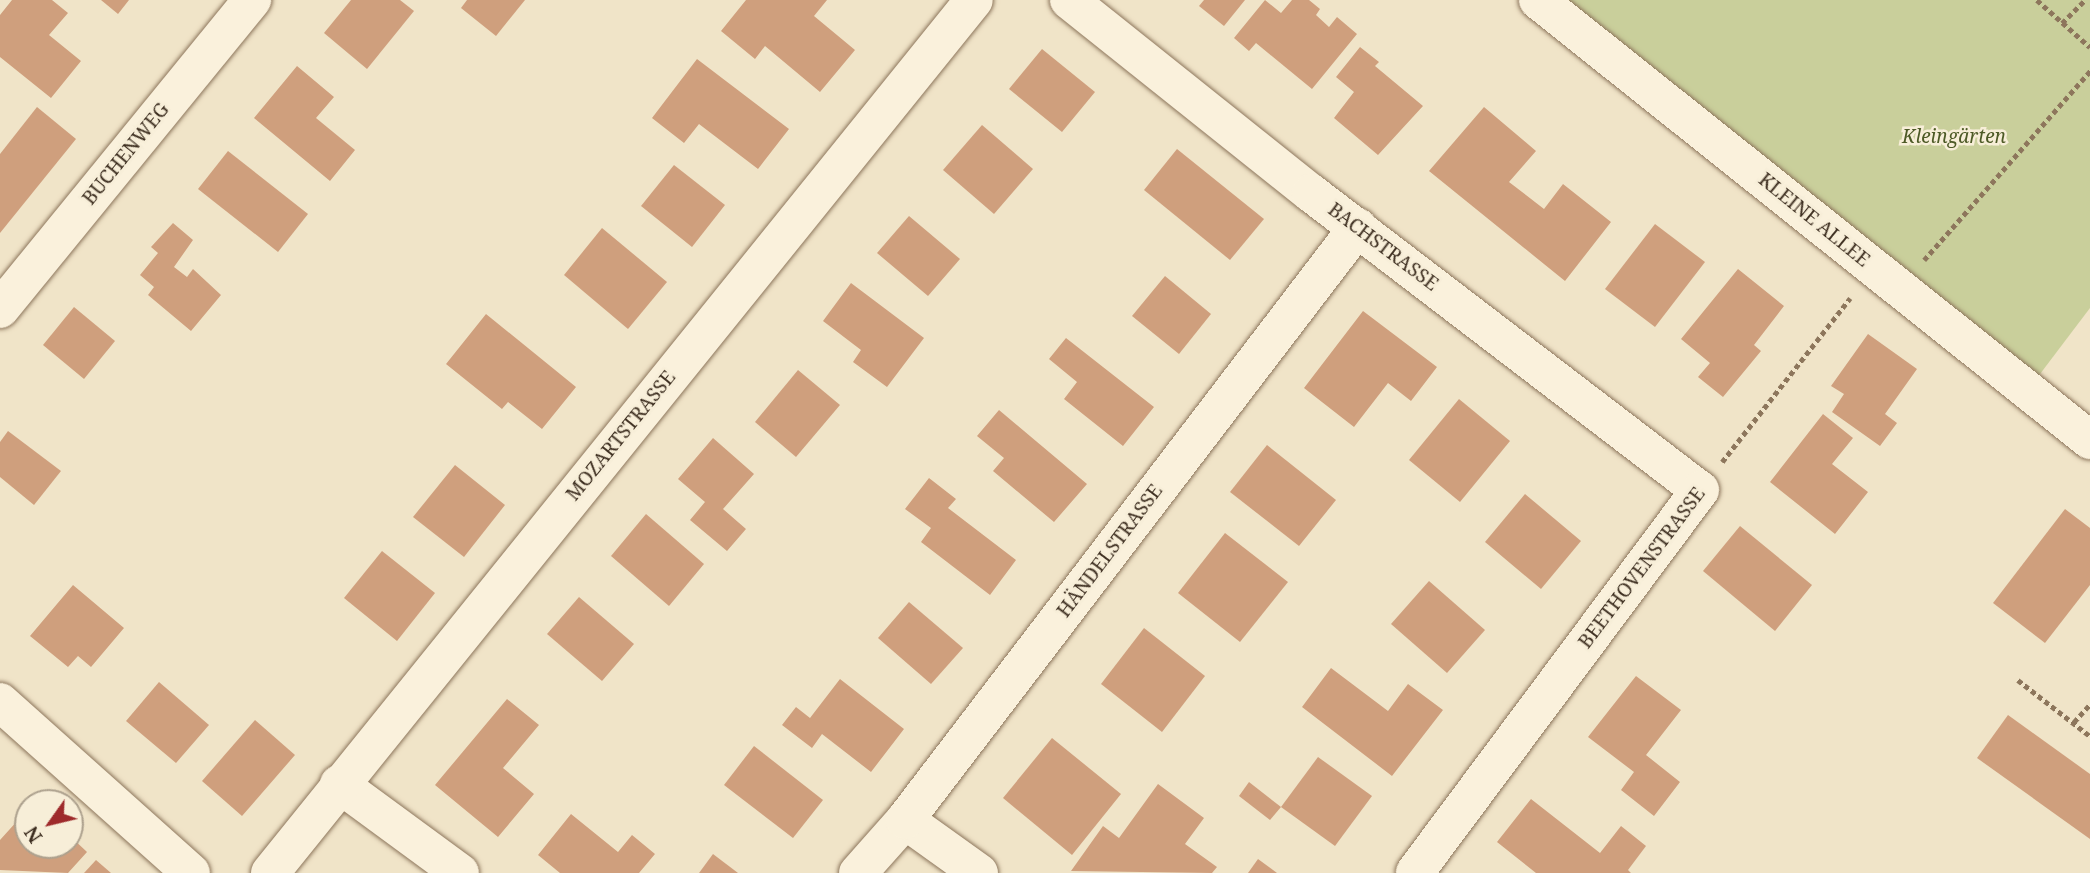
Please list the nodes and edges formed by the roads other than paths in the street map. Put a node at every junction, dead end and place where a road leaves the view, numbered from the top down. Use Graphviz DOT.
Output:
graph roads {
  1 [pos="252,0"];
  2 [pos="974,0"];
  3 [pos="1069,0"];
  4 [pos="1538,0"];
  5 [pos="1358,227"];
  6 [pos="0,309"];
  7 [pos="2090,440"];
  8 [pos="1700,490"];
  9 [pos="0,702"];
  10 [pos="339,784"];
  11 [pos="905,820"];
  12 [pos="191,873"];
  13 [pos="270,873"];
  14 [pos="460,873"];
  15 [pos="858,873"];
  16 [pos="979,873"];
  17 [pos="1415,873"];
  1 -- 6 [label="street, BUCHENWEG"];
  2 -- 10 [label="street, MOZARTSTRASSE"];
  3 -- 5 [label="street, BACHSTRASSE"];
  4 -- 7 [label="street, KLEINE ALLEE"];
  5 -- 8 [label="street, BACHSTRASSE"];
  5 -- 11 [label="street, HÄNDELSTRASSE"];
  8 -- 17 [label="street, BEETHOVENSTRASSE"];
  9 -- 12 [label="street"];
  10 -- 13 [label="street, MOZARTSTRASSE"];
  10 -- 14 [label="street"];
  11 -- 15 [label="street, HÄNDELSTRASSE"];
  11 -- 16 [label="street"];
}
